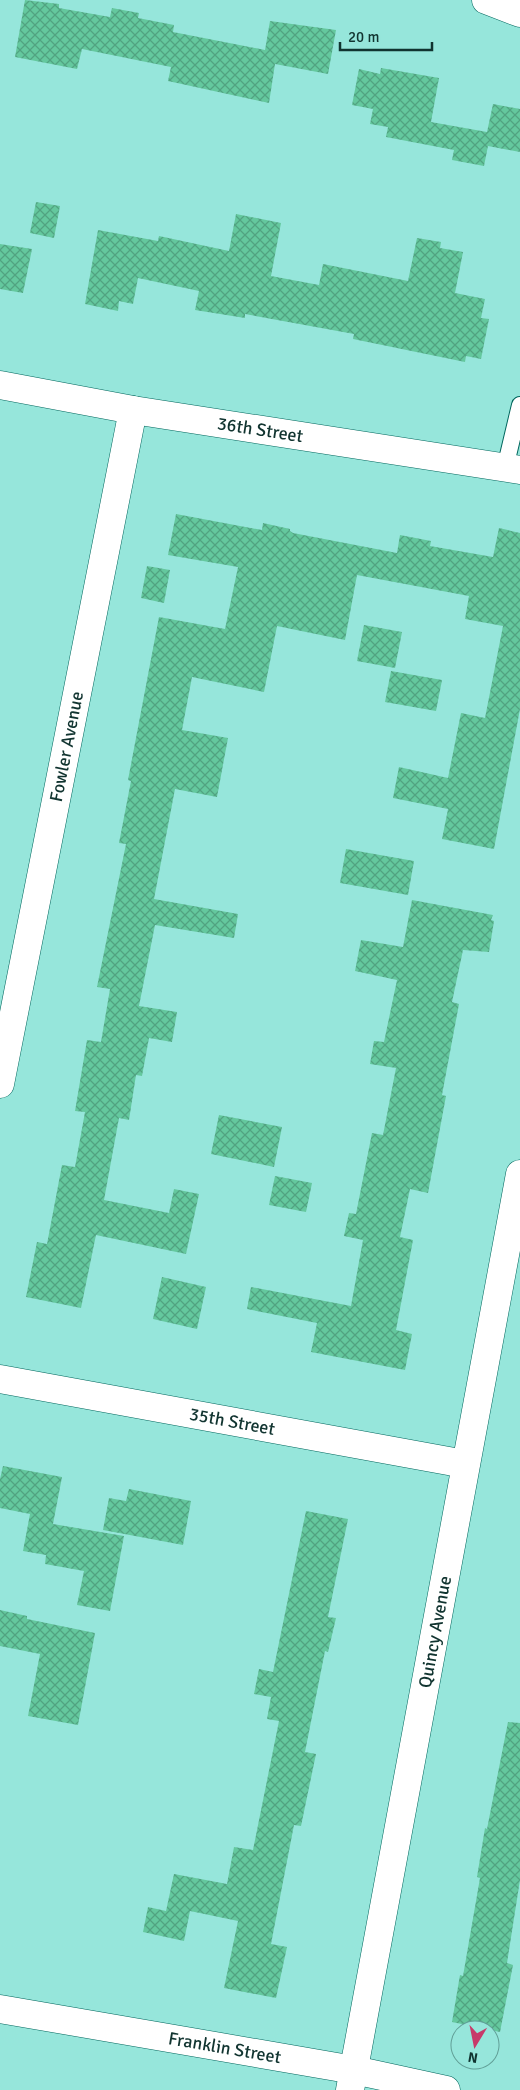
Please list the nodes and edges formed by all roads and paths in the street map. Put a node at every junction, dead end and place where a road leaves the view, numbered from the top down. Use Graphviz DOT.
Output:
graph roads {
  1 [pos="486,0"];
  2 [pos="520,13"];
  3 [pos="0,385"];
  4 [pos="520,405"];
  5 [pos="133,410"];
  6 [pos="513,469"];
  7 [pos="0,1084"];
  8 [pos="520,1174"];
  9 [pos="0,1379"];
  10 [pos="465,1464"];
  11 [pos="0,2009"];
  12 [pos="352,2080"];
  13 [pos="446,2090"];
  1 -- 2 [label="street"];
  3 -- 5 [label="street, 36th Street"];
  4 -- 6 [label="lane"];
  5 -- 6 [label="street, 36th Street"];
  5 -- 7 [label="street, Fowler Avenue"];
  8 -- 10 [label="street, Quincy Avenue"];
  9 -- 10 [label="street, 35th Street"];
  10 -- 12 [label="street, Quincy Avenue"];
  11 -- 12 [label="street, Franklin Street"];
  12 -- 13 [label="street, Franklin Street"];
}
